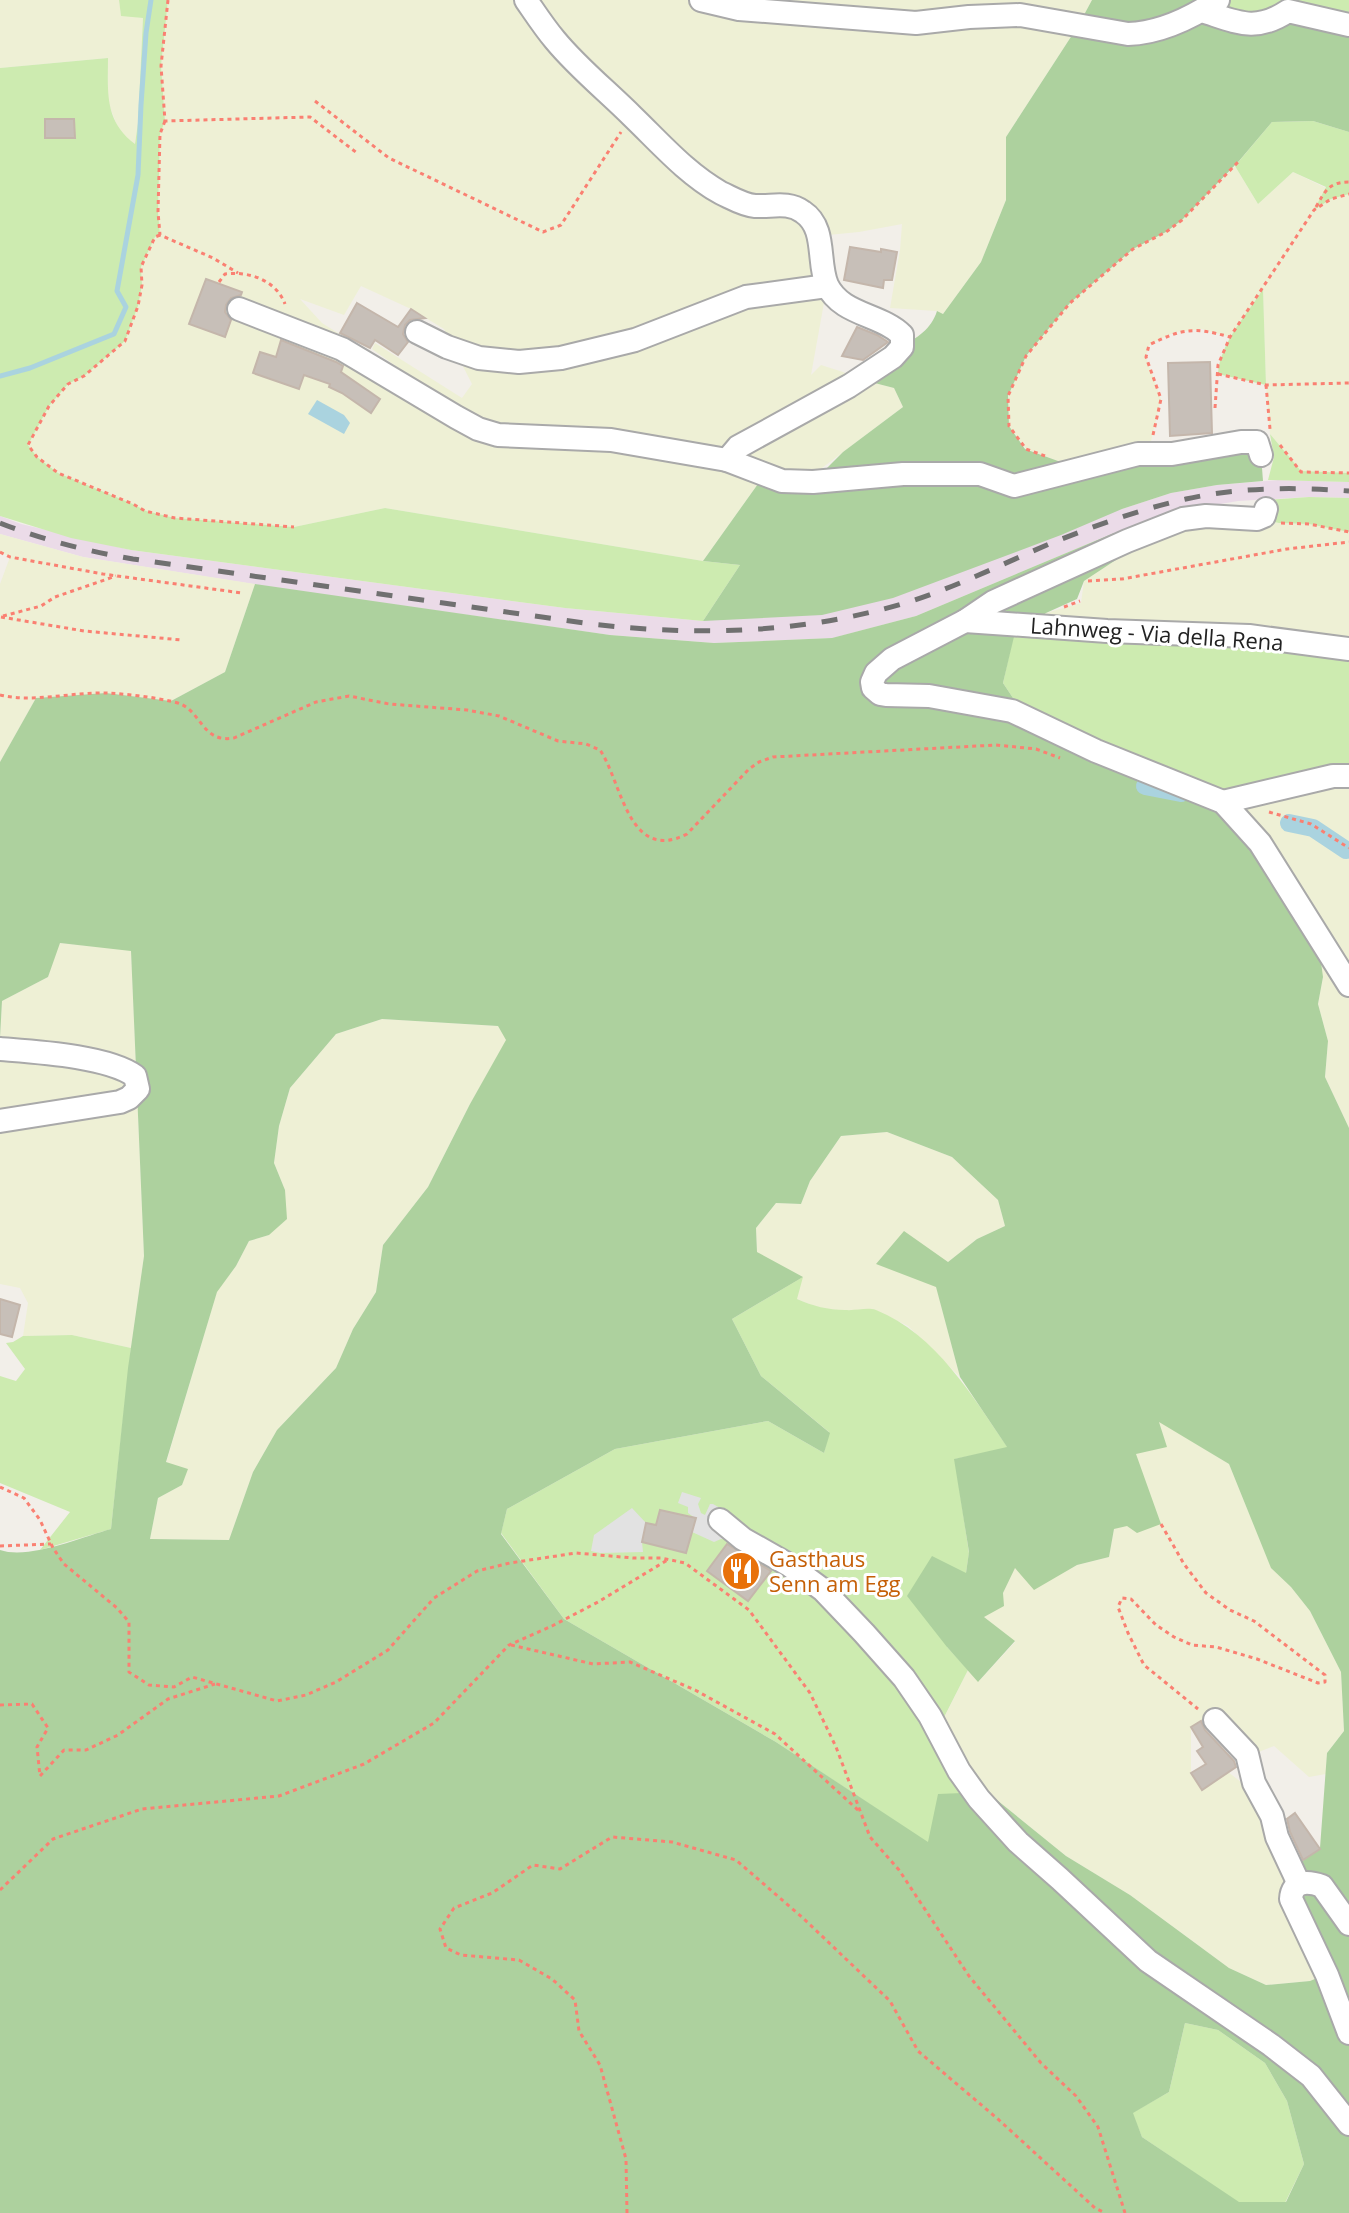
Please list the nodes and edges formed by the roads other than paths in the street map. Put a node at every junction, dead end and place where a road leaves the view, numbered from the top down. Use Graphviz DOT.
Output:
graph roads {
  1 [pos="526,0"];
  2 [pos="701,0"];
  3 [pos="1210,5"];
  4 [pos="1349,25"];
  5 [pos="827,286"];
  6 [pos="239,309"];
  7 [pos="417,332"];
  8 [pos="1269,449"];
  9 [pos="727,460"];
  10 [pos="1266,509"];
  11 [pos="965,621"];
  12 [pos="1349,649"];
  13 [pos="1349,776"];
  14 [pos="1223,802"];
  15 [pos="1349,985"];
  16 [pos="0,1049"];
  17 [pos="0,1121"];
  18 [pos="720,1520"];
  19 [pos="1215,1720"];
  20 [pos="1299,1884"];
  21 [pos="1349,1924"];
  22 [pos="1349,2033"];
  23 [pos="1349,2124"];
  1 -- 5 [label="street"];
  2 -- 3 [label="street"];
  3 -- 4 [label="street"];
  5 -- 7 [label="street"];
  5 -- 9 [label="street"];
  6 -- 9 [label="street"];
  8 -- 9 [label="street"];
  10 -- 11 [label="street, Lahnweg - Via della Rena"];
  11 -- 12 [label="street, Lahnweg - Via della Rena"];
  11 -- 14 [label="street, Lahnweg - Via della Rena"];
  13 -- 14 [label="street"];
  14 -- 15 [label="street"];
  16 -- 17 [label="street"];
  18 -- 23 [label="street"];
  19 -- 20 [label="street"];
  20 -- 21 [label="street"];
  20 -- 22 [label="street"];
}
